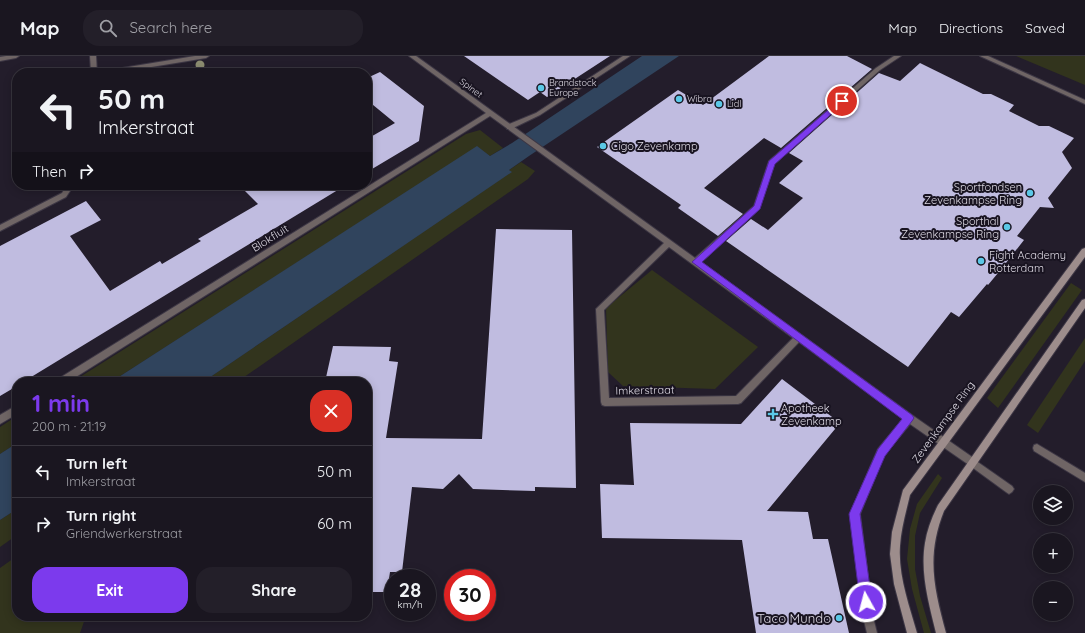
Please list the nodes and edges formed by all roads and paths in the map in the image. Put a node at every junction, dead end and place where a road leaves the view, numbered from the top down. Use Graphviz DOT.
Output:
graph roads {
  1 [pos="16,56"];
  2 [pos="93,56"];
  3 [pos="206,56"];
  4 [pos="412,56"];
  5 [pos="627,56"];
  6 [pos="898,56"];
  7 [pos="983,56"];
  8 [pos="0,59"];
  9 [pos="94,68"];
  10 [pos="134,68"];
  11 [pos="1085,102"];
  12 [pos="491,113"];
  13 [pos="509,126"];
  14 [pos="372,187"];
  15 [pos="68,190"];
  16 [pos="368,190"];
  17 [pos="0,228"];
  18 [pos="669,243"];
  19 [pos="1085,251"];
  20 [pos="696,262"];
  21 [pos="1085,302"];
  22 [pos="799,337"];
  23 [pos="68,377"];
  24 [pos="12,412"];
  25 [pos="909,418"];
  26 [pos="0,420"];
  27 [pos="943,442"];
  28 [pos="1037,448"];
  29 [pos="972,462"];
  30 [pos="1085,478"];
  31 [pos="1009,489"];
  32 [pos="872,633"];
  33 [pos="912,633"];
  34 [pos="941,633"];
  1 -- 8 [label="street"];
  2 -- 9 [label="street"];
  3 -- 10 [label="street"];
  4 -- 12 [label="street, Spinet"];
  5 -- 13 [label="street"];
  6 -- 20 [label="street"];
  7 -- 11 [label="street"];
  12 -- 13 [label="street, Spinet"];
  12 -- 14 [label="street, Blokfluit"];
  13 -- 18 [label="street, Spinet"];
  15 -- 17 [label="street"];
  16 -- 23 [label="street, Blokfluit"];
  18 -- 20 [label="street"];
  18 -- 22 [label="street, Imkerstraat"];
  19 -- 27 [label="main road, Zevenkampse Ring"];
  20 -- 22 [label="street"];
  21 -- 29 [label="main road"];
  22 -- 25 [label="street"];
  24 -- 26 [label="street"];
  25 -- 27 [label="street"];
  25 -- 32 [label="street"];
  27 -- 29 [label="street"];
  27 -- 33 [label="main road, Zevenkampse Ring"];
  28 -- 30 [label="street"];
  29 -- 31 [label="street"];
  29 -- 34 [label="main road"];
}
